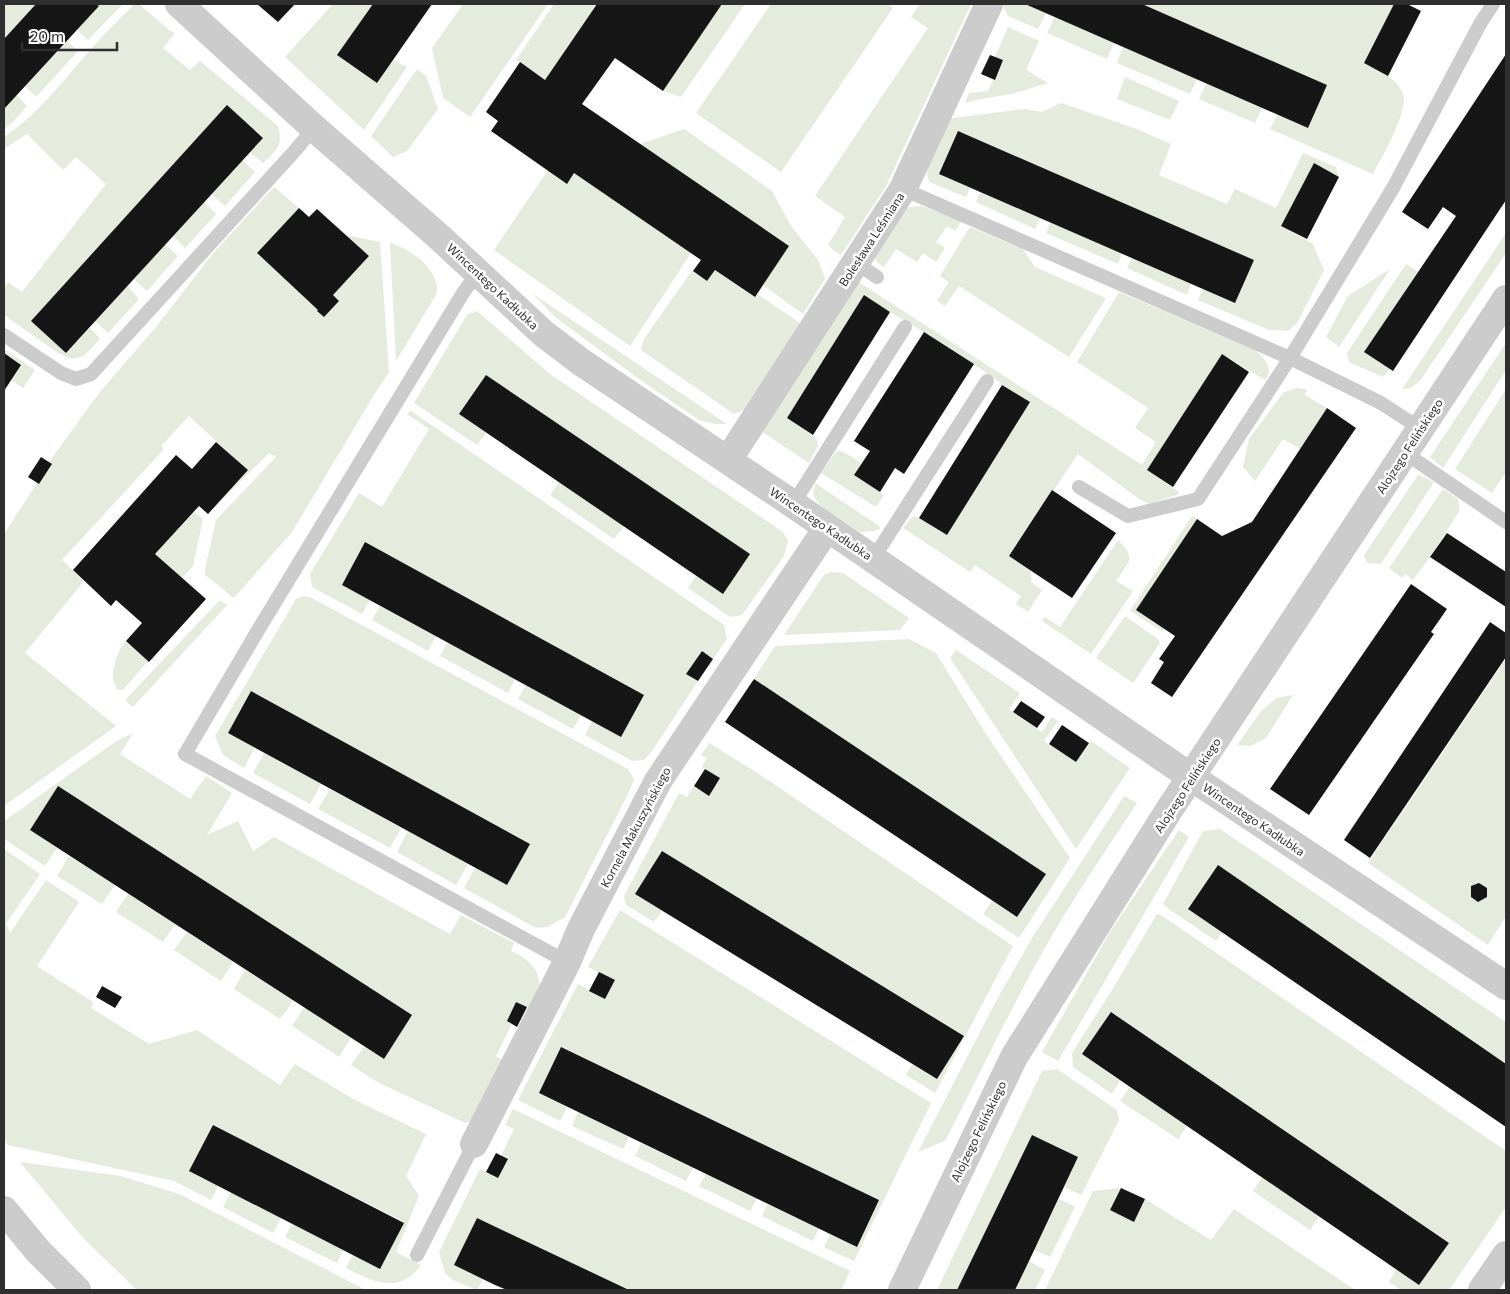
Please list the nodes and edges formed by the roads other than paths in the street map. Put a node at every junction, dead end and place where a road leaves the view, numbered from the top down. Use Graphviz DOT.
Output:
graph roads {
  1 [pos="179,4"];
  2 [pos="989,4"];
  3 [pos="1494,4"];
  4 [pos="314,128"];
  5 [pos="903,189"];
  6 [pos="477,273"];
  7 [pos="1506,299"];
  8 [pos="905,327"];
  9 [pos="4,336"];
  10 [pos="1290,358"];
  11 [pos="988,381"];
  12 [pos="1421,429"];
  13 [pos="1405,452"];
  14 [pos="728,460"];
  15 [pos="1080,487"];
  16 [pos="793,504"];
  17 [pos="1506,522"];
  18 [pos="827,528"];
  19 [pos="872,559"];
  20 [pos="1191,777"];
  21 [pos="567,962"];
  22 [pos="1506,986"];
  23 [pos="474,1144"];
  24 [pos="4,1210"];
  25 [pos="417,1255"];
  26 [pos="1506,1255"];
  27 [pos="77,1290"];
  28 [pos="902,1290"];
  29 [pos="1482,1290"];
  1 -- 4 [label="street, Wincentego Kadłubka"];
  2 -- 5 [label="street, Bolesława Leśmiana"];
  3 -- 10 [label="lane"];
  4 -- 6 [label="street, Wincentego Kadłubka"];
  4 -- 9 [label="lane"];
  5 -- 10 [label="lane"];
  5 -- 14 [label="street, Bolesława Leśmiana"];
  6 -- 14 [label="street, Wincentego Kadłubka"];
  6 -- 21 [label="lane"];
  7 -- 12 [label="street, Alojzego Felińskiego"];
  8 -- 16 [label="lane"];
  10 -- 12 [label="lane"];
  10 -- 15 [label="lane"];
  11 -- 19 [label="lane"];
  12 -- 13 [label="street, Alojzego Felińskiego"];
  13 -- 17 [label="lane"];
  13 -- 20 [label="street, Alojzego Felińskiego"];
  14 -- 16 [label="street, Wincentego Kadłubka"];
  16 -- 18 [label="street, Wincentego Kadłubka"];
  18 -- 19 [label="street, Wincentego Kadłubka"];
  18 -- 21 [label="street, Kornela Makuszyńskiego"];
  19 -- 20 [label="street, Wincentego Kadłubka"];
  20 -- 22 [label="street, Wincentego Kadłubka"];
  20 -- 28 [label="street, Alojzego Felińskiego"];
  21 -- 23 [label="street, Kornela Makuszyńskiego"];
  23 -- 25 [label="lane"];
  24 -- 27 [label="street"];
  26 -- 29 [label="street"];
}
